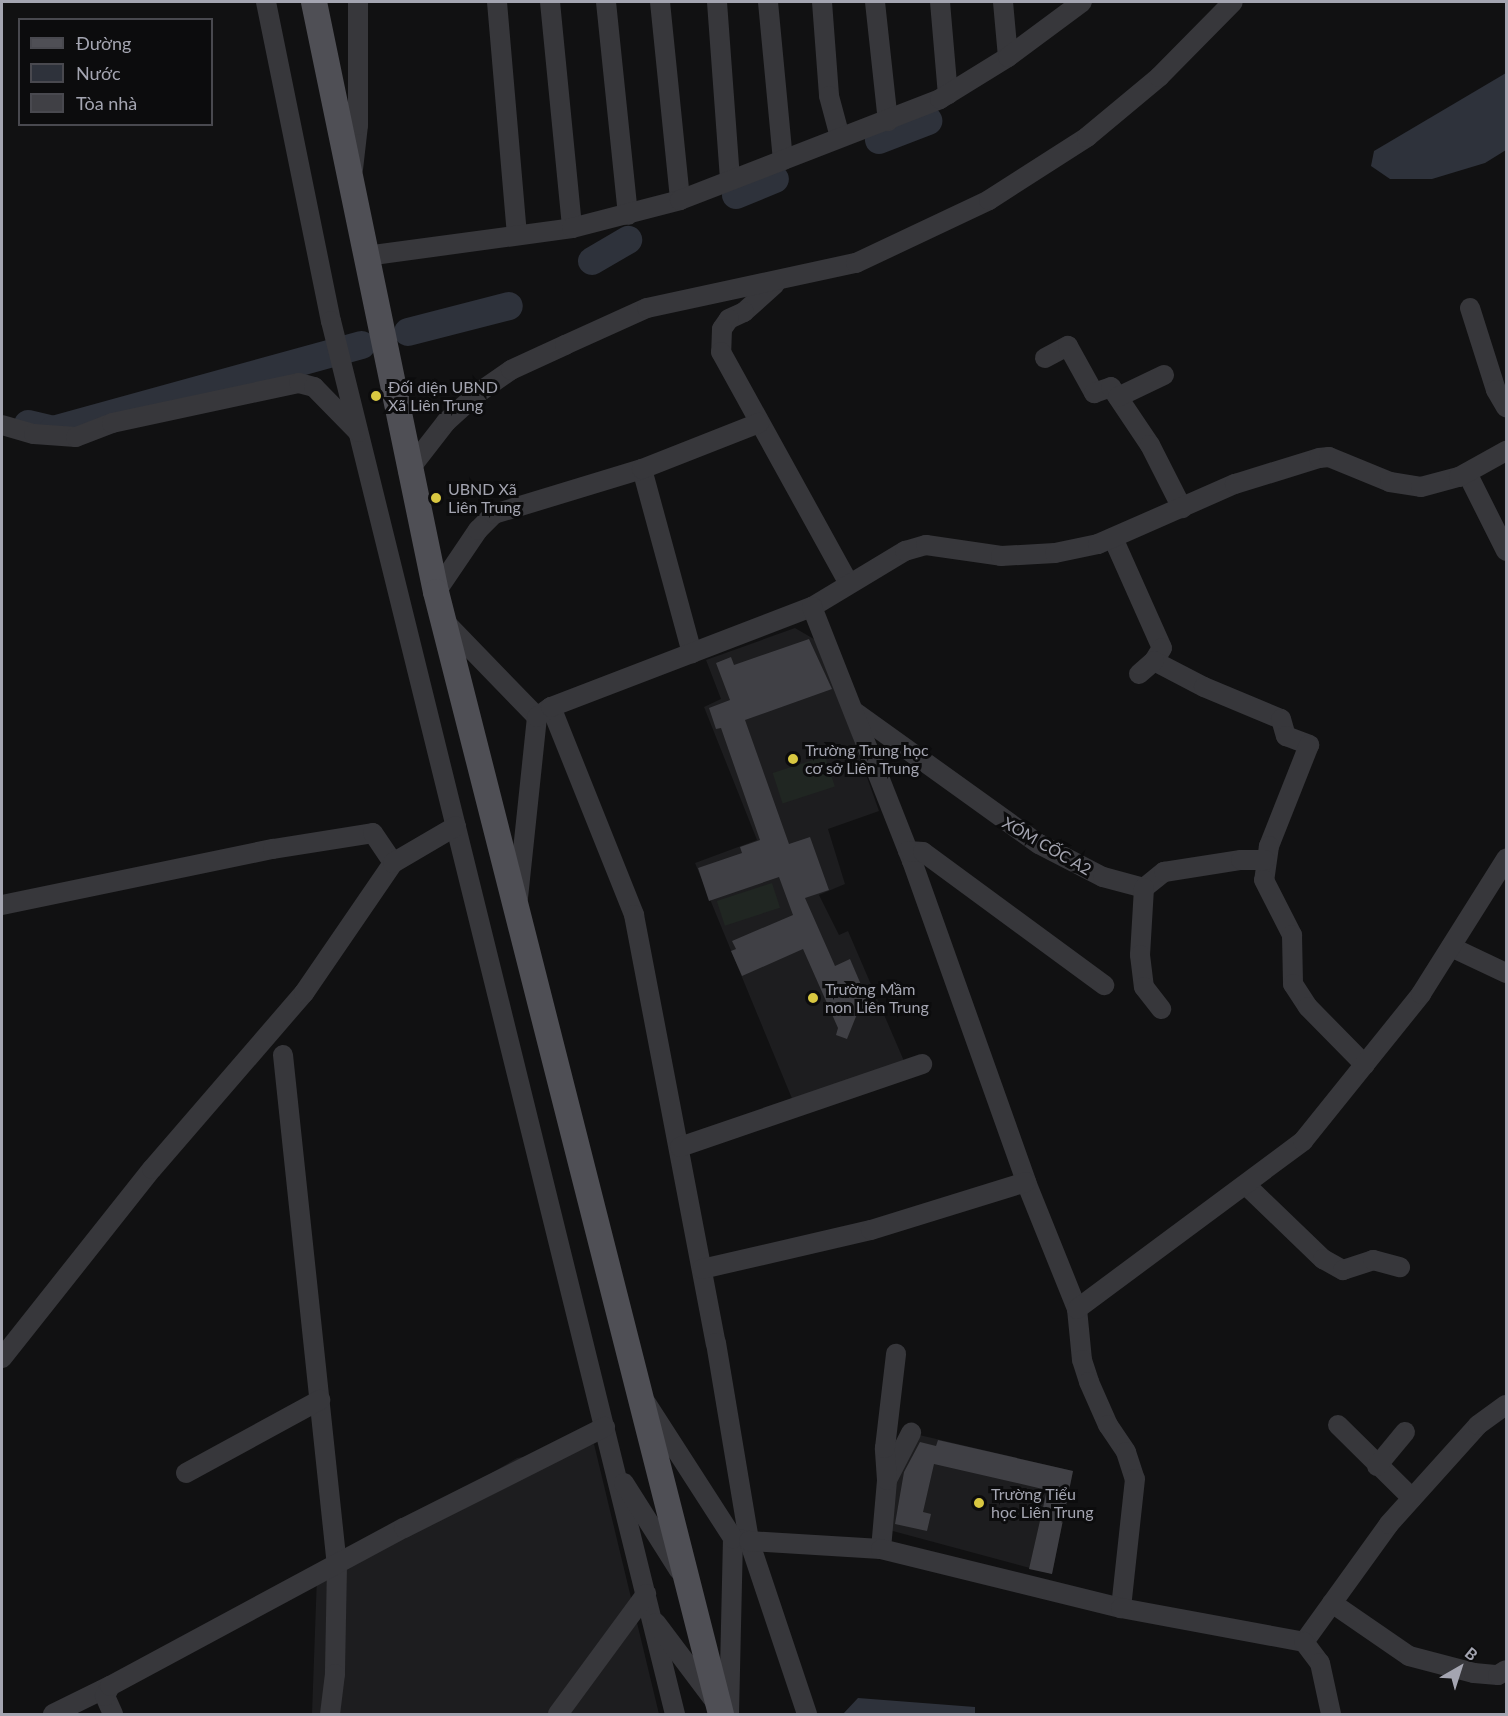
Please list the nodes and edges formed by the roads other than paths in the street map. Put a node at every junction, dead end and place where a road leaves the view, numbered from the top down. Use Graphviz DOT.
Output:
graph roads {
  1 [pos="266,2"];
  2 [pos="314,2"];
  3 [pos="358,2"];
  4 [pos="497,2"];
  5 [pos="550,2"];
  6 [pos="606,2"];
  7 [pos="660,2"];
  8 [pos="717,2"];
  9 [pos="768,2"];
  10 [pos="822,2"];
  11 [pos="875,2"];
  12 [pos="940,2"];
  13 [pos="1004,2"];
  14 [pos="1082,2"];
  15 [pos="1233,2"];
  16 [pos="1008,57"];
  17 [pos="948,95"];
  18 [pos="888,121"];
  19 [pos="840,137"];
  20 [pos="783,160"];
  21 [pos="730,180"];
  22 [pos="352,186"];
  23 [pos="680,200"];
  24 [pos="628,215"];
  25 [pos="572,228"];
  26 [pos="517,234"];
  27 [pos="366,256"];
  28 [pos="776,283"];
  29 [pos="1470,308"];
  30 [pos="1045,358"];
  31 [pos="1164,375"];
  32 [pos="1118,397"];
  33 [pos="1506,407"];
  34 [pos="759,423"];
  35 [pos="2,425"];
  36 [pos="360,435"];
  37 [pos="1506,451"];
  38 [pos="642,469"];
  39 [pos="408,471"];
  40 [pos="1467,473"];
  41 [pos="1182,508"];
  42 [pos="1113,538"];
  43 [pos="1506,551"];
  44 [pos="848,582"];
  45 [pos="436,592"];
  46 [pos="812,607"];
  47 [pos="445,622"];
  48 [pos="692,653"];
  49 [pos="544,712"];
  50 [pos="855,712"];
  51 [pos="456,826"];
  52 [pos="908,851"];
  53 [pos="1506,859"];
  54 [pos="1265,860"];
  55 [pos="393,863"];
  56 [pos="1144,888"];
  57 [pos="2,905"];
  58 [pos="516,913"];
  59 [pos="1451,947"];
  60 [pos="1506,973"];
  61 [pos="1104,985"];
  62 [pos="1161,1009"];
  63 [pos="283,1055"];
  64 [pos="922,1064"];
  65 [pos="1365,1065"];
  66 [pos="680,1147"];
  67 [pos="1026,1182"];
  68 [pos="1246,1185"];
  69 [pos="1400,1267"];
  70 [pos="702,1269"];
  71 [pos="1077,1309"];
  72 [pos="896,1354"];
  73 [pos="2,1358"];
  74 [pos="640,1393"];
  75 [pos="320,1400"];
  76 [pos="1506,1405"];
  77 [pos="1338,1425"];
  78 [pos="605,1427"];
  79 [pos="1405,1432"];
  80 [pos="911,1433"];
  81 [pos="1377,1466"];
  82 [pos="615,1468"];
  83 [pos="186,1473"];
  84 [pos="887,1480"];
  85 [pos="1412,1498"];
  86 [pos="741,1539"];
  87 [pos="881,1549"];
  88 [pos="337,1566"];
  89 [pos="688,1583"];
  90 [pos="646,1594"];
  91 [pos="1332,1603"];
  92 [pos="1121,1608"];
  93 [pos="651,1617"];
  94 [pos="1304,1642"];
  95 [pos="1506,1670"];
  96 [pos="110,1686"];
  97 [pos="723,1712"];
  98 [pos="53,1714"];
  99 [pos="113,1714"];
  100 [pos="330,1714"];
  101 [pos="558,1714"];
  102 [pos="675,1714"];
  103 [pos="807,1714"];
  104 [pos="1331,1714"];
  1 -- 36 [label="street"];
  2 -- 22 [label="main road"];
  3 -- 22 [label="street"];
  4 -- 26 [label="street"];
  5 -- 25 [label="street"];
  6 -- 24 [label="street"];
  7 -- 23 [label="street"];
  8 -- 21 [label="street"];
  9 -- 20 [label="street"];
  10 -- 19 [label="street"];
  11 -- 18 [label="street"];
  12 -- 17 [label="street"];
  13 -- 16 [label="street"];
  14 -- 16 [label="street"];
  15 -- 28 [label="street"];
  16 -- 17 [label="street"];
  17 -- 18 [label="street"];
  18 -- 19 [label="street"];
  19 -- 20 [label="street"];
  20 -- 21 [label="street"];
  21 -- 23 [label="street"];
  22 -- 27 [label="main road"];
  23 -- 24 [label="street"];
  24 -- 25 [label="street"];
  25 -- 26 [label="street"];
  26 -- 27 [label="street"];
  27 -- 39 [label="main road"];
  28 -- 34 [label="street"];
  28 -- 39 [label="street"];
  29 -- 33 [label="street"];
  30 -- 32 [label="street"];
  31 -- 32 [label="street"];
  32 -- 41 [label="street"];
  34 -- 38 [label="street"];
  34 -- 44 [label="street"];
  35 -- 36 [label="street"];
  36 -- 51 [label="street"];
  37 -- 40 [label="street"];
  38 -- 45 [label="street"];
  38 -- 48 [label="street"];
  39 -- 45 [label="main road"];
  40 -- 41 [label="street"];
  40 -- 43 [label="street"];
  41 -- 42 [label="street"];
  42 -- 44 [label="street"];
  42 -- 54 [label="street"];
  44 -- 46 [label="street"];
  45 -- 47 [label="main road"];
  46 -- 48 [label="street"];
  46 -- 50 [label="street"];
  47 -- 49 [label="street"];
  47 -- 58 [label="main road"];
  48 -- 49 [label="street"];
  49 -- 58 [label="street"];
  49 -- 66 [label="street"];
  50 -- 52 [label="street"];
  50 -- 56 [label="street, XÓM CỐC A2"];
  51 -- 55 [label="street"];
  51 -- 78 [label="street"];
  52 -- 61 [label="street"];
  52 -- 67 [label="street"];
  53 -- 59 [label="street"];
  54 -- 56 [label="street"];
  54 -- 65 [label="street"];
  55 -- 57 [label="street"];
  55 -- 73 [label="street"];
  56 -- 62 [label="street"];
  58 -- 74 [label="main road"];
  59 -- 60 [label="street"];
  59 -- 65 [label="street"];
  63 -- 75 [label="street"];
  64 -- 66 [label="street"];
  65 -- 68 [label="street"];
  66 -- 70 [label="street"];
  67 -- 70 [label="street"];
  67 -- 71 [label="street"];
  68 -- 69 [label="street"];
  68 -- 71 [label="street"];
  70 -- 86 [label="street"];
  71 -- 92 [label="street"];
  72 -- 84 [label="street"];
  74 -- 86 [label="street"];
  74 -- 89 [label="main road"];
  75 -- 83 [label="street"];
  75 -- 88 [label="street"];
  76 -- 85 [label="street"];
  77 -- 81 [label="street"];
  78 -- 82 [label="street"];
  78 -- 88 [label="street"];
  79 -- 81 [label="street"];
  80 -- 84 [label="street"];
  81 -- 85 [label="street"];
  82 -- 89 [label="street"];
  82 -- 90 [label="street"];
  84 -- 87 [label="street"];
  85 -- 91 [label="street"];
  86 -- 87 [label="street"];
  86 -- 97 [label="street"];
  86 -- 103 [label="street"];
  87 -- 92 [label="street"];
  88 -- 96 [label="street"];
  88 -- 100 [label="street"];
  89 -- 97 [label="main road"];
  90 -- 93 [label="street"];
  90 -- 101 [label="street"];
  91 -- 94 [label="street"];
  91 -- 95 [label="street"];
  92 -- 94 [label="street"];
  93 -- 97 [label="street"];
  93 -- 102 [label="street"];
  94 -- 104 [label="street"];
  96 -- 98 [label="street"];
  96 -- 99 [label="street"];
}
